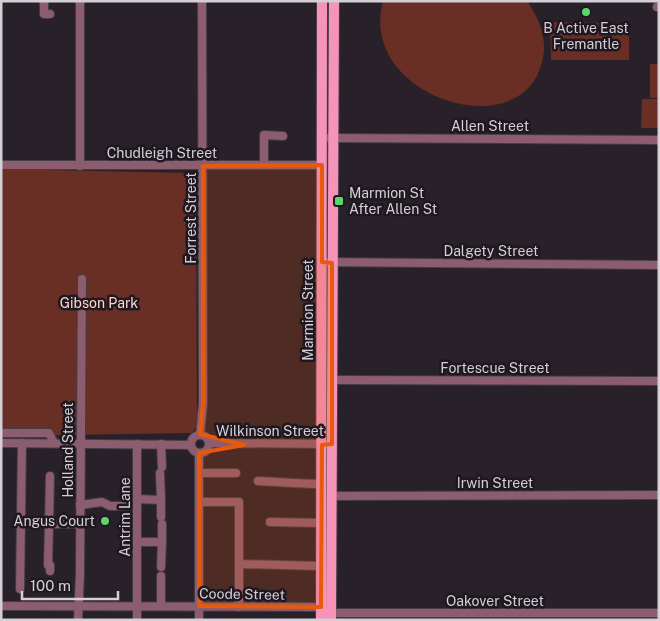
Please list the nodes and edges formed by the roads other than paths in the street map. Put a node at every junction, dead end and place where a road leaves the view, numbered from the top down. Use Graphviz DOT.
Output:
graph roads {
  1 [pos="44,1"];
  2 [pos="80,1"];
  3 [pos="202,1"];
  4 [pos="322,1"];
  5 [pos="334,1"];
  6 [pos="43,14"];
  7 [pos="283,136"];
  8 [pos="322,138"];
  9 [pos="333,138"];
  10 [pos="659,140"];
  11 [pos="1,165"];
  12 [pos="264,165"];
  13 [pos="322,165"];
  14 [pos="80,166"];
  15 [pos="203,166"];
  16 [pos="327,263"];
  17 [pos="659,265"];
  18 [pos="82,279"];
  19 [pos="332,380"];
  20 [pos="659,381"];
  21 [pos="1,433"];
  22 [pos="200,434"];
  23 [pos="1,443"];
  24 [pos="22,443"];
  25 [pos="54,443"];
  26 [pos="80,443"];
  27 [pos="209,443"];
  28 [pos="137,444"];
  29 [pos="161,444"];
  30 [pos="327,444"];
  31 [pos="190,445"];
  32 [pos="199,453"];
  33 [pos="200,472"];
  34 [pos="236,473"];
  35 [pos="50,476"];
  36 [pos="258,482"];
  37 [pos="322,484"];
  38 [pos="659,495"];
  39 [pos="332,496"];
  40 [pos="137,499"];
  41 [pos="160,500"];
  42 [pos="199,502"];
  43 [pos="80,505"];
  44 [pos="128,506"];
  45 [pos="270,522"];
  46 [pos="322,523"];
  47 [pos="48,524"];
  48 [pos="80,524"];
  49 [pos="137,542"];
  50 [pos="162,542"];
  51 [pos="239,564"];
  52 [pos="321,566"];
  53 [pos="50,570"];
  54 [pos="20,589"];
  55 [pos="1,606"];
  56 [pos="78,606"];
  57 [pos="137,606"];
  58 [pos="162,606"];
  59 [pos="199,606"];
  60 [pos="239,607"];
  61 [pos="328,613"];
  62 [pos="659,613"];
  63 [pos="78,620"];
  64 [pos="137,620"];
  65 [pos="199,620"];
  66 [pos="321,620"];
  1 -- 6 [label="street"];
  2 -- 14 [label="street"];
  3 -- 15 [label="street, Forrest Street"];
  4 -- 8 [label="main road, Marmion Street"];
  5 -- 9 [label="main road, Marmion Street"];
  7 -- 12 [label="street"];
  8 -- 9 [label="street, Allen Street"];
  8 -- 13 [label="main road, Marmion Street"];
  9 -- 10 [label="street, Allen Street"];
  9 -- 16 [label="main road, Marmion Street"];
  11 -- 14 [label="street, Chudleigh Street"];
  12 -- 13 [label="street, Chudleigh Street"];
  12 -- 15 [label="street, Chudleigh Street"];
  13 -- 16 [label="main road, Marmion Street"];
  14 -- 15 [label="street, Chudleigh Street"];
  15 -- 22 [label="street, Forrest Street"];
  16 -- 17 [label="street, Dalgety Street"];
  16 -- 19 [label="main road, Marmion Street"];
  16 -- 30 [label="main road, Marmion Street"];
  18 -- 26 [label="street, Holland Street"];
  19 -- 20 [label="street, Fortescue Street"];
  19 -- 30 [label="main road, Marmion Street"];
  21 -- 25 [label="street"];
  22 -- 27 [label="street"];
  22 -- 31 [label="street"];
  23 -- 24 [label="street"];
  24 -- 25 [label="street"];
  24 -- 54 [label="street"];
  25 -- 26 [label="street"];
  26 -- 28 [label="street"];
  26 -- 43 [label="street, Holland Street"];
  27 -- 30 [label="street, Wilkinson Street"];
  27 -- 32 [label="street"];
  28 -- 29 [label="street"];
  28 -- 40 [label="street, Antrim Lane"];
  29 -- 31 [label="street"];
  29 -- 41 [label="street"];
  30 -- 37 [label="main road, Marmion Street"];
  30 -- 39 [label="main road, Marmion Street"];
  31 -- 32 [label="street"];
  32 -- 33 [label="street"];
  33 -- 34 [label="street"];
  33 -- 42 [label="street"];
  35 -- 47 [label="street"];
  36 -- 37 [label="street"];
  37 -- 46 [label="main road, Marmion Street"];
  38 -- 39 [label="street, Irwin Street"];
  39 -- 61 [label="main road, Marmion Street"];
  40 -- 41 [label="street"];
  40 -- 49 [label="street, Antrim Lane"];
  41 -- 50 [label="street"];
  42 -- 51 [label="street"];
  42 -- 59 [label="street"];
  43 -- 44 [label="street"];
  43 -- 48 [label="street, Holland Street"];
  45 -- 46 [label="street"];
  46 -- 52 [label="main road, Marmion Street"];
  47 -- 48 [label="street"];
  47 -- 53 [label="street"];
  48 -- 56 [label="street, Holland Street"];
  49 -- 50 [label="street"];
  49 -- 57 [label="street, Antrim Lane"];
  50 -- 58 [label="street"];
  51 -- 52 [label="street"];
  51 -- 60 [label="street"];
  52 -- 61 [label="main road, Marmion Street"];
  55 -- 56 [label="street, Coode Street"];
  56 -- 57 [label="street, Coode Street"];
  56 -- 63 [label="street, Holland Street"];
  57 -- 58 [label="street, Coode Street"];
  57 -- 64 [label="street, Antrim Lane"];
  58 -- 59 [label="street, Coode Street"];
  59 -- 60 [label="street, Coode Street"];
  59 -- 65 [label="street"];
  60 -- 61 [label="street, Coode Street"];
  61 -- 62 [label="street, Oakover Street"];
  61 -- 66 [label="main road, Marmion Street"];
}
